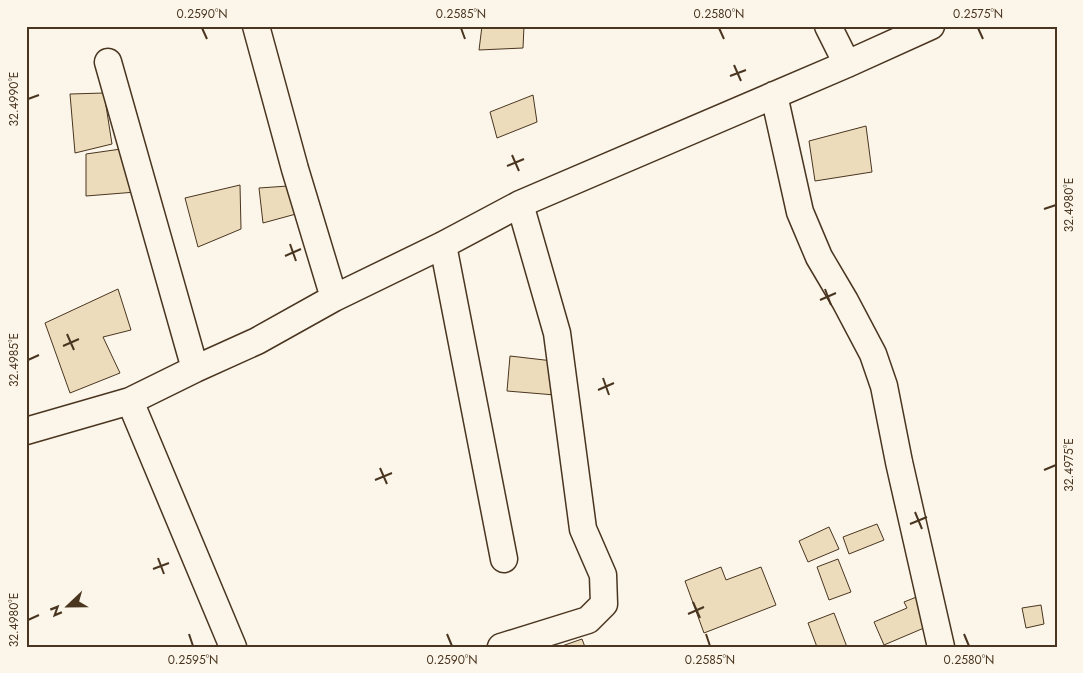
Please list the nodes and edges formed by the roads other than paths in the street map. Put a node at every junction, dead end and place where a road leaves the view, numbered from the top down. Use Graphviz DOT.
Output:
graph roads {
  1 [pos="256,26"];
  2 [pos="828,26"];
  3 [pos="931,26"];
  4 [pos="108,62"];
  5 [pos="847,64"];
  6 [pos="774,95"];
  7 [pos="520,204"];
  8 [pos="443,245"];
  9 [pos="334,298"];
  10 [pos="195,369"];
  11 [pos="130,401"];
  12 [pos="26,431"];
  13 [pos="504,559"];
  14 [pos="233,647"];
  15 [pos="501,647"];
  16 [pos="941,647"];
  1 -- 9 [label="street"];
  2 -- 5 [label="street"];
  3 -- 5 [label="street"];
  4 -- 10 [label="street"];
  5 -- 6 [label="street"];
  6 -- 7 [label="street"];
  6 -- 16 [label="street"];
  7 -- 8 [label="street"];
  7 -- 15 [label="street"];
  8 -- 9 [label="street"];
  8 -- 13 [label="street"];
  9 -- 10 [label="street"];
  10 -- 11 [label="street"];
  11 -- 12 [label="street"];
  11 -- 14 [label="street"];
}
